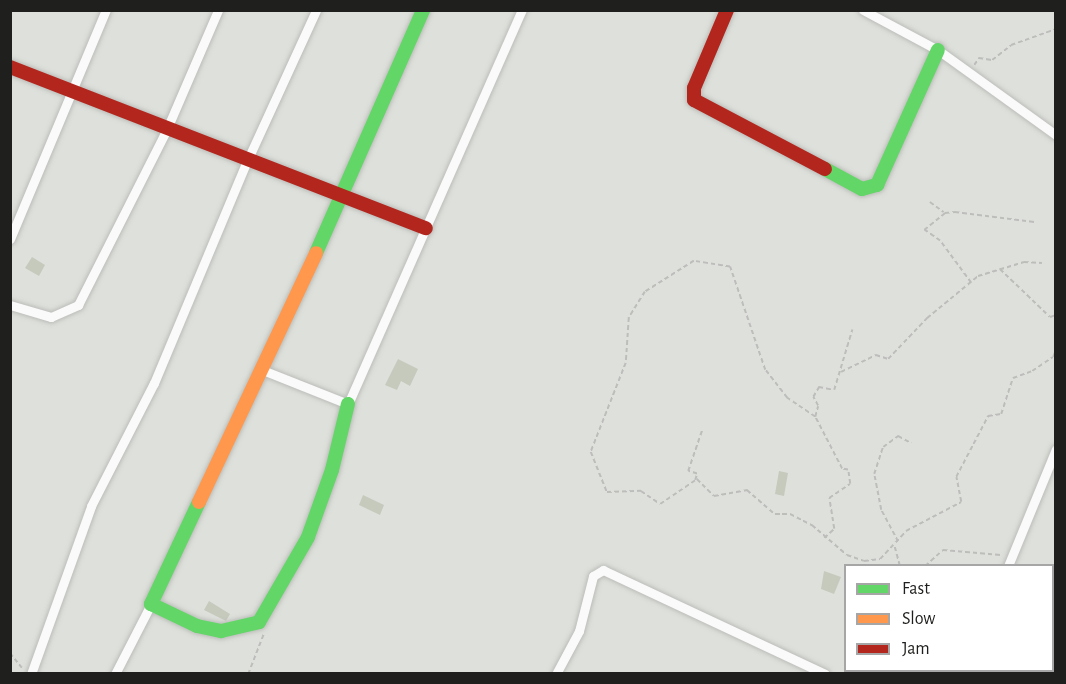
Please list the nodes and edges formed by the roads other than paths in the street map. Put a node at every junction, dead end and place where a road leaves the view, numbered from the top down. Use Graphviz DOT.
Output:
graph roads {
  1 [pos="106,10"];
  2 [pos="218,10"];
  3 [pos="316,10"];
  4 [pos="423,10"];
  5 [pos="522,10"];
  6 [pos="727,10"];
  7 [pos="863,10"];
  8 [pos="938,50"];
  9 [pos="10,67"];
  10 [pos="68,93"];
  11 [pos="166,131"];
  12 [pos="1056,135"];
  13 [pos="247,161"];
  14 [pos="340,198"];
  15 [pos="426,228"];
  16 [pos="10,239"];
  17 [pos="10,305"];
  18 [pos="260,369"];
  19 [pos="348,404"];
  20 [pos="1056,449"];
  21 [pos="1008,564"];
  22 [pos="151,604"];
  23 [pos="31,674"];
  24 [pos="115,674"];
  25 [pos="556,674"];
  26 [pos="825,674"];
  1 -- 10 [label="street"];
  2 -- 11 [label="street"];
  3 -- 13 [label="street"];
  4 -- 14 [label="street"];
  5 -- 15 [label="street"];
  6 -- 8 [label="street"];
  7 -- 8 [label="street"];
  8 -- 12 [label="street"];
  9 -- 10 [label="street"];
  10 -- 11 [label="street"];
  10 -- 16 [label="street"];
  11 -- 13 [label="street"];
  11 -- 17 [label="street"];
  13 -- 14 [label="street"];
  13 -- 23 [label="street"];
  14 -- 15 [label="street"];
  14 -- 18 [label="street"];
  15 -- 19 [label="street"];
  18 -- 19 [label="street"];
  18 -- 22 [label="street"];
  19 -- 22 [label="street"];
  20 -- 21 [label="street"];
  22 -- 24 [label="street"];
  25 -- 26 [label="street"];
}
